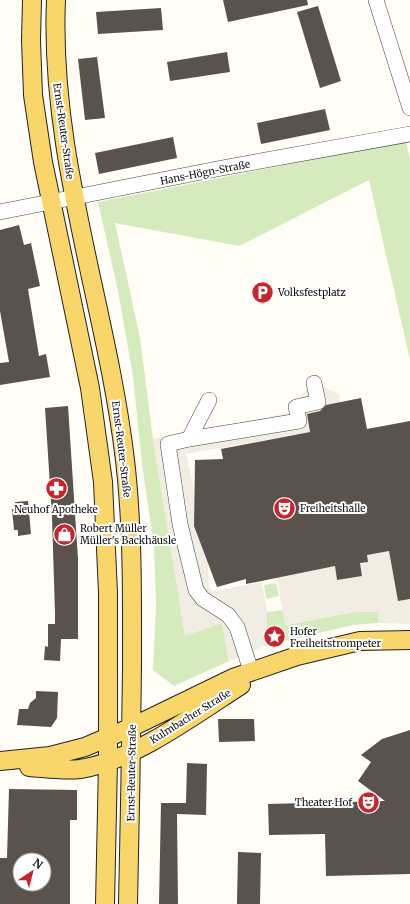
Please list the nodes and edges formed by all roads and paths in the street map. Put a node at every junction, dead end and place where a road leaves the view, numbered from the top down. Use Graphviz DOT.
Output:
graph roads {
  1 [pos="32,0"];
  2 [pos="56,0"];
  3 [pos="376,0"];
  4 [pos="410,108"];
  5 [pos="410,134"];
  6 [pos="75,197"];
  7 [pos="51,201"];
  8 [pos="0,212"];
  9 [pos="314,383"];
  10 [pos="209,400"];
  11 [pos="189,439"];
  12 [pos="410,640"];
  13 [pos="281,661"];
  14 [pos="251,671"];
  15 [pos="132,727"];
  16 [pos="108,737"];
  17 [pos="131,752"];
  18 [pos="0,761"];
  19 [pos="108,762"];
  20 [pos="0,765"];
  21 [pos="105,904"];
  22 [pos="128,904"];
  1 -- 7 [label="main road"];
  2 -- 6 [label="main road, Ernst-Reuter-Straße"];
  3 -- 4 [label="street"];
  5 -- 6 [label="street, Hans-Högn-Straße"];
  6 -- 7 [label="street, Hans-Högn-Straße"];
  6 -- 15 [label="main road, Ernst-Reuter-Straße"];
  7 -- 8 [label="street, Hans-Högn-Straße"];
  7 -- 16 [label="main road"];
  9 -- 11 [label="street"];
  10 -- 11 [label="street"];
  11 -- 14 [label="street"];
  12 -- 13 [label="main road, Kulmbacher Straße"];
  13 -- 14 [label="main road, Kulmbacher Straße"];
  13 -- 17 [label="main road, Kulmbacher Straße"];
  14 -- 15 [label="main road, Kulmbacher Straße"];
  15 -- 16 [label="main road, Kulmbacher Straße"];
  15 -- 17 [label="main road, Ernst-Reuter-Straße"];
  16 -- 18 [label="main road, Kulmbacher Straße"];
  16 -- 19 [label="main road"];
  17 -- 19 [label="main road, Kulmbacher Straße"];
  17 -- 22 [label="main road, Ernst-Reuter-Straße"];
  19 -- 20 [label="main road, Kulmbacher Straße"];
  19 -- 21 [label="main road"];
}
